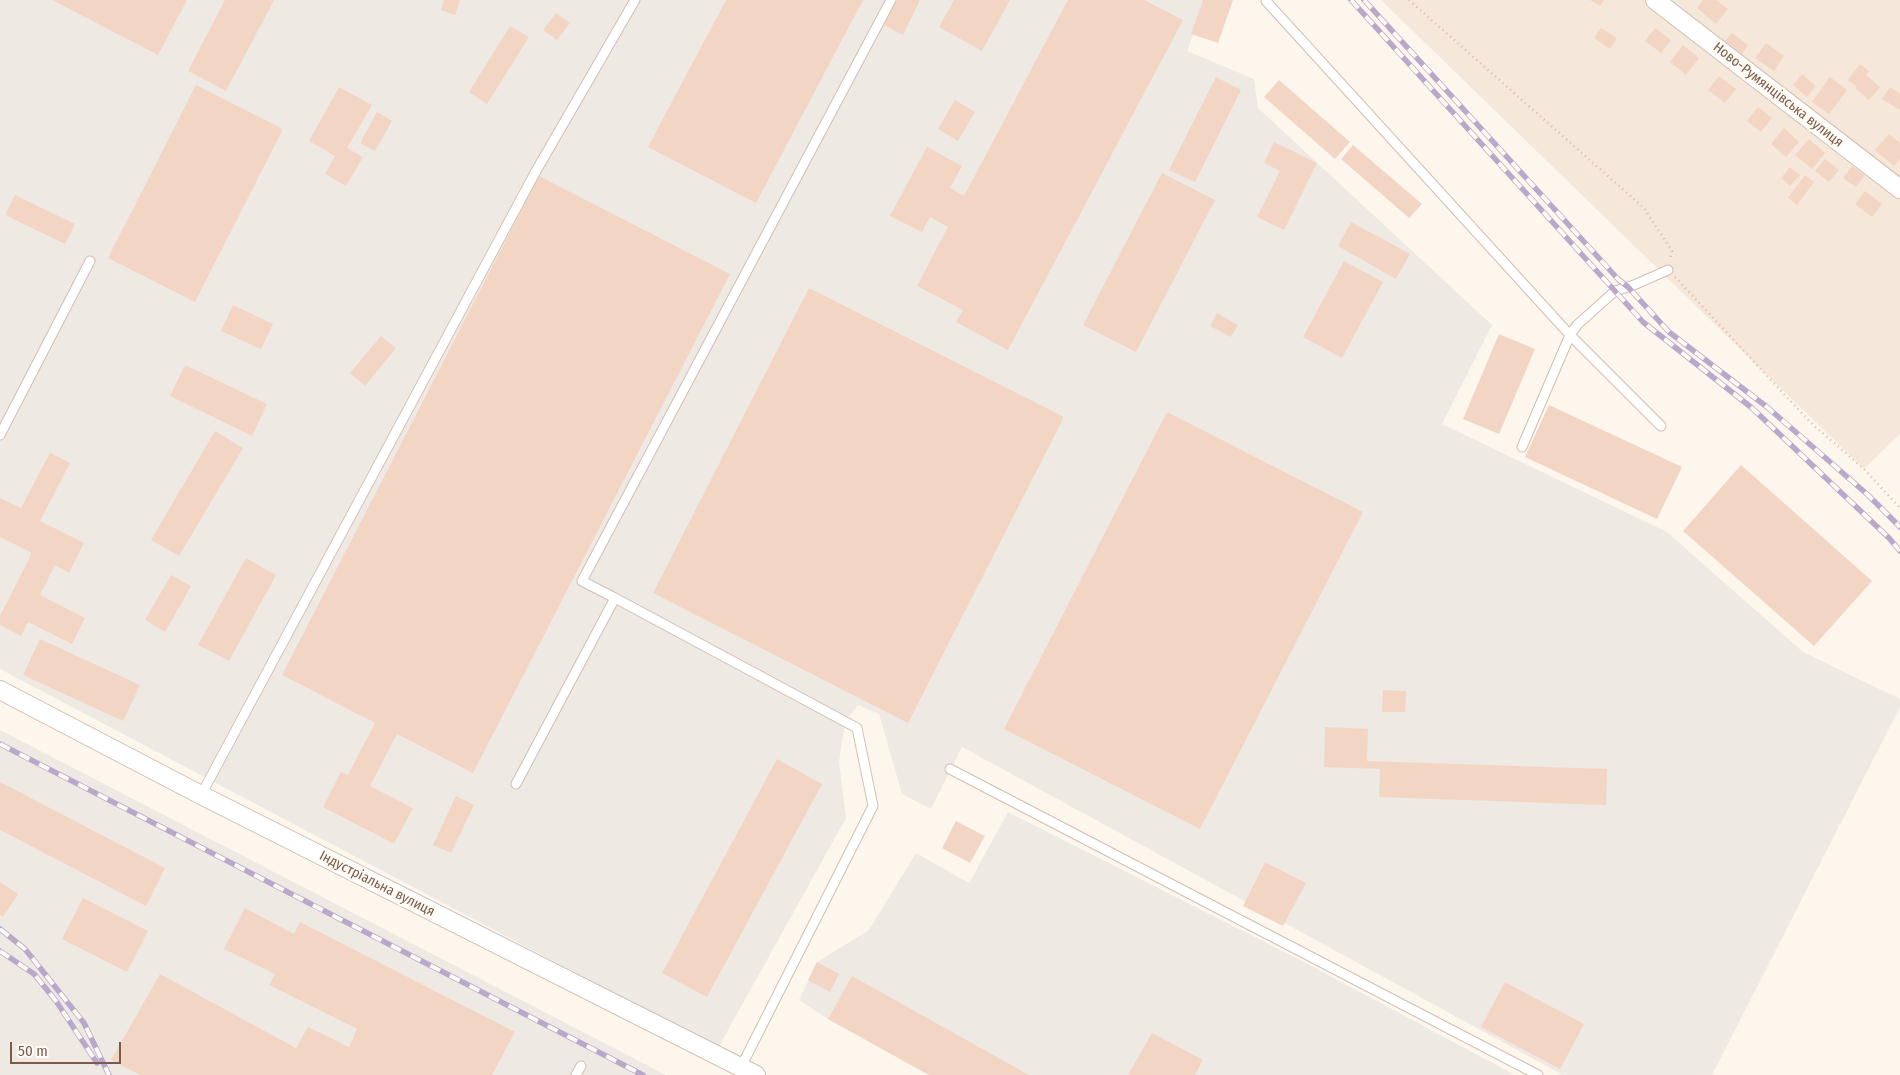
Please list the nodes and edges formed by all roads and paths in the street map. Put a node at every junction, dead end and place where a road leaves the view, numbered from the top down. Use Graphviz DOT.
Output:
graph roads {
  1 [pos="635,0"];
  2 [pos="891,0"];
  3 [pos="1266,0"];
  4 [pos="1409,0"];
  5 [pos="1655,0"];
  6 [pos="1900,189"];
  7 [pos="90,262"];
  8 [pos="1668,270"];
  9 [pos="1570,335"];
  10 [pos="1661,426"];
  11 [pos="0,435"];
  12 [pos="1522,447"];
  13 [pos="1900,508"];
  14 [pos="615,598"];
  15 [pos="0,690"];
  16 [pos="950,769"];
  17 [pos="516,784"];
  18 [pos="201,795"];
  19 [pos="580,1066"];
  20 [pos="749,1071"];
  21 [pos="576,1075"];
  22 [pos="1538,1075"];
  1 -- 18 [label="lane"];
  2 -- 14 [label="lane"];
  3 -- 9 [label="lane"];
  4 -- 8 [label="path"];
  5 -- 6 [label="street, Ново-Румянцівська вулиця"];
  7 -- 11 [label="lane"];
  8 -- 9 [label="lane"];
  8 -- 13 [label="path"];
  9 -- 10 [label="lane"];
  9 -- 12 [label="lane"];
  14 -- 17 [label="lane"];
  14 -- 20 [label="lane"];
  15 -- 18 [label="street, Індустріальна вулиця"];
  16 -- 22 [label="lane"];
  18 -- 20 [label="street, Індустріальна вулиця"];
  19 -- 21 [label="lane"];
}
